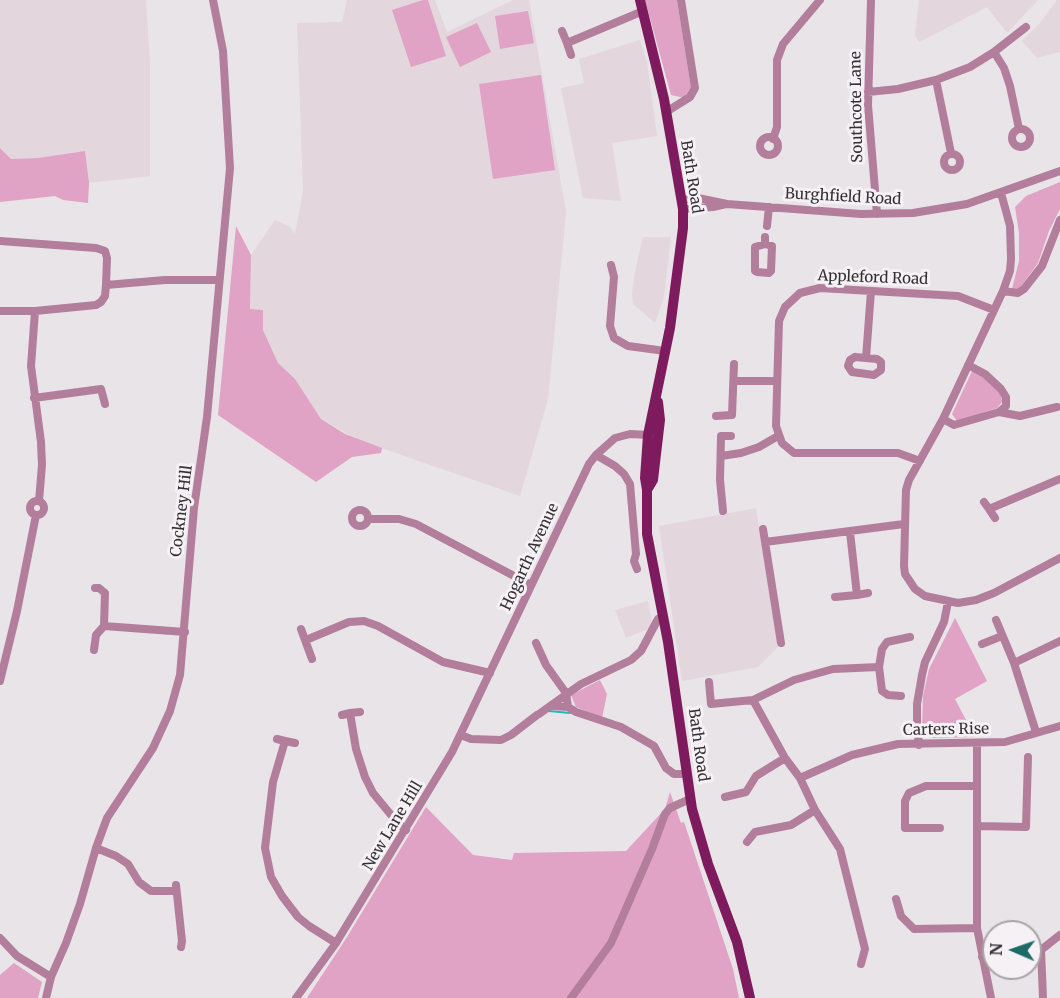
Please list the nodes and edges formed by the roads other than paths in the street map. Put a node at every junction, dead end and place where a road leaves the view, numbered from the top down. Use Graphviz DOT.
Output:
graph roads {
  1 [pos="213,0"];
  2 [pos="681,0"];
  3 [pos="820,0"];
  4 [pos="871,0"];
  5 [pos="642,5"];
  6 [pos="1026,27"];
  7 [pos="562,32"];
  8 [pos="567,43"];
  9 [pos="994,52"];
  10 [pos="571,55"];
  11 [pos="936,80"];
  12 [pos="868,92"];
  13 [pos="671,110"];
  14 [pos="1019,129"];
  15 [pos="773,139"];
  16 [pos="951,153"];
  17 [pos="1060,171"];
  18 [pos="1001,193"];
  19 [pos="682,205"];
  20 [pos="769,207"];
  21 [pos="877,214"];
  22 [pos="1060,220"];
  23 [pos="767,226"];
  24 [pos="0,241"];
  25 [pos="611,265"];
  26 [pos="219,280"];
  27 [pos="106,285"];
  28 [pos="870,291"];
  29 [pos="1003,291"];
  30 [pos="994,310"];
  31 [pos="0,311"];
  32 [pos="35,311"];
  33 [pos="665,351"];
  34 [pos="866,358"];
  35 [pos="734,364"];
  36 [pos="968,365"];
  37 [pos="734,381"];
  38 [pos="777,381"];
  39 [pos="34,398"];
  40 [pos="105,404"];
  41 [pos="1057,407"];
  42 [pos="999,412"];
  43 [pos="716,416"];
  44 [pos="943,419"];
  45 [pos="653,435"];
  46 [pos="730,436"];
  47 [pos="777,436"];
  48 [pos="596,455"];
  49 [pos="721,456"];
  50 [pos="920,461"];
  51 [pos="1060,479"];
  52 [pos="984,502"];
  53 [pos="989,509"];
  54 [pos="723,511"];
  55 [pos="995,518"];
  56 [pos="368,519"];
  57 [pos="904,524"];
  58 [pos="763,529"];
  59 [pos="850,532"];
  60 [pos="765,542"];
  61 [pos="1060,558"];
  62 [pos="637,568"];
  63 [pos="531,585"];
  64 [pos="95,588"];
  65 [pos="868,593"];
  66 [pos="857,595"];
  67 [pos="835,597"];
  68 [pos="948,602"];
  69 [pos="663,616"];
  70 [pos="996,620"];
  71 [pos="104,626"];
  72 [pos="301,628"];
  73 [pos="185,632"];
  74 [pos="1002,636"];
  75 [pos="910,637"];
  76 [pos="306,640"];
  77 [pos="1060,641"];
  78 [pos="537,643"];
  79 [pos="781,643"];
  80 [pos="982,644"];
  81 [pos="94,650"];
  82 [pos="312,659"];
  83 [pos="1014,663"];
  84 [pos="879,668"];
  85 [pos="490,673"];
  86 [pos="0,681"];
  87 [pos="709,682"];
  88 [pos="567,693"];
  89 [pos="901,696"];
  90 [pos="753,700"];
  91 [pos="552,706"];
  92 [pos="568,707"];
  93 [pos="360,712"];
  94 [pos="1060,726"];
  95 [pos="1036,732"];
  96 [pos="461,735"];
  97 [pos="295,744"];
  98 [pos="977,744"];
  99 [pos="920,745"];
  100 [pos="1028,757"];
  101 [pos="785,758"];
  102 [pos="686,774"];
  103 [pos="800,778"];
  104 [pos="977,786"];
  105 [pos="725,797"];
  106 [pos="690,800"];
  107 [pos="815,810"];
  108 [pos="978,826"];
  109 [pos="940,828"];
  110 [pos="406,830"];
  111 [pos="747,842"];
  112 [pos="96,848"];
  113 [pos="896,898"];
  114 [pos="977,928"];
  115 [pos="1060,935"];
  116 [pos="0,938"];
  117 [pos="336,943"];
  118 [pos="181,947"];
  119 [pos="1042,949"];
  120 [pos="982,957"];
  121 [pos="861,964"];
  122 [pos="1042,974"];
  123 [pos="51,977"];
  124 [pos="987,980"];
  125 [pos="46,998"];
  126 [pos="296,998"];
  127 [pos="571,998"];
  128 [pos="750,998"];
  129 [pos="991,998"];
  130 [pos="1043,998"];
  1 -- 26 [label="street, Cockney Hill"];
  2 -- 13 [label="street"];
  3 -- 15 [label="street"];
  4 -- 12 [label="street, Southcote Lane"];
  5 -- 8 [label="street"];
  5 -- 13 [label="main road, Bath Road"];
  6 -- 9 [label="street"];
  7 -- 8 [label="street"];
  8 -- 10 [label="street"];
  9 -- 11 [label="street"];
  9 -- 14 [label="street"];
  11 -- 12 [label="street"];
  11 -- 16 [label="street"];
  12 -- 21 [label="street, Southcote Lane"];
  13 -- 19 [label="main road, Bath Road"];
  17 -- 18 [label="street, Burghfield Road"];
  18 -- 21 [label="street, Burghfield Road"];
  18 -- 29 [label="street"];
  19 -- 20 [label="street, Burghfield Road"];
  19 -- 33 [label="main road, Bath Road"];
  20 -- 21 [label="street, Burghfield Road"];
  20 -- 23 [label="street"];
  22 -- 29 [label="street"];
  24 -- 27 [label="street"];
  25 -- 33 [label="street"];
  26 -- 27 [label="street"];
  26 -- 73 [label="street, Cockney Hill"];
  27 -- 32 [label="street"];
  28 -- 30 [label="street, Appleford Road"];
  28 -- 34 [label="street"];
  28 -- 38 [label="street, Appleford Road"];
  29 -- 30 [label="street"];
  30 -- 36 [label="street"];
  31 -- 32 [label="street"];
  32 -- 39 [label="street"];
  33 -- 45 [label="main road, Bath Road"];
  35 -- 37 [label="street"];
  36 -- 42 [label="street"];
  36 -- 44 [label="street"];
  37 -- 38 [label="street"];
  37 -- 43 [label="street"];
  38 -- 47 [label="street, Appleford Road"];
  39 -- 40 [label="street"];
  39 -- 86 [label="street"];
  41 -- 42 [label="street"];
  42 -- 44 [label="street"];
  44 -- 50 [label="street"];
  45 -- 48 [label="street, Hogarth Avenue"];
  45 -- 69 [label="main road, Bath Road"];
  46 -- 49 [label="street"];
  47 -- 49 [label="street"];
  47 -- 50 [label="street"];
  48 -- 62 [label="street"];
  48 -- 63 [label="street, Hogarth Avenue"];
  49 -- 54 [label="street"];
  50 -- 57 [label="street"];
  51 -- 53 [label="street"];
  52 -- 53 [label="street"];
  53 -- 55 [label="street"];
  56 -- 63 [label="street"];
  57 -- 59 [label="street"];
  57 -- 68 [label="street"];
  58 -- 60 [label="street"];
  59 -- 60 [label="street"];
  59 -- 66 [label="street"];
  60 -- 79 [label="street"];
  61 -- 68 [label="street"];
  63 -- 85 [label="street, Hogarth Avenue"];
  64 -- 71 [label="street"];
  65 -- 66 [label="street"];
  66 -- 67 [label="street"];
  68 -- 99 [label="street"];
  69 -- 88 [label="street"];
  69 -- 102 [label="main road, Bath Road"];
  70 -- 74 [label="street"];
  71 -- 73 [label="street"];
  71 -- 81 [label="street"];
  72 -- 76 [label="street"];
  73 -- 112 [label="street, Cockney Hill"];
  74 -- 80 [label="street"];
  74 -- 83 [label="street"];
  75 -- 84 [label="street"];
  76 -- 82 [label="street"];
  76 -- 85 [label="street"];
  77 -- 83 [label="street"];
  78 -- 88 [label="street"];
  83 -- 95 [label="street"];
  84 -- 89 [label="street"];
  84 -- 90 [label="street"];
  85 -- 96 [label="street, Hogarth Avenue"];
  87 -- 90 [label="street"];
  88 -- 91 [label="street"];
  88 -- 92 [label="street"];
  90 -- 101 [label="street"];
  91 -- 92 [label="street"];
  91 -- 96 [label="street"];
  92 -- 102 [label="street"];
  93 -- 110 [label="street"];
  94 -- 95 [label="street, Carters Rise"];
  95 -- 98 [label="street, Carters Rise"];
  96 -- 110 [label="street, New Lane Hill"];
  97 -- 117 [label="street"];
  98 -- 99 [label="street, Carters Rise"];
  98 -- 104 [label="street"];
  99 -- 103 [label="street, Carters Rise"];
  100 -- 108 [label="street"];
  101 -- 103 [label="street"];
  101 -- 105 [label="street"];
  102 -- 106 [label="main road, Bath Road"];
  103 -- 107 [label="street"];
  104 -- 108 [label="street"];
  104 -- 109 [label="street"];
  106 -- 127 [label="street"];
  106 -- 128 [label="main road, Bath Road"];
  107 -- 111 [label="street"];
  107 -- 121 [label="street"];
  108 -- 114 [label="street"];
  110 -- 117 [label="street, New Lane Hill"];
  112 -- 118 [label="street"];
  112 -- 123 [label="street, Cockney Hill"];
  113 -- 114 [label="street"];
  114 -- 120 [label="street"];
  115 -- 119 [label="street"];
  116 -- 123 [label="street"];
  117 -- 126 [label="street, New Lane Hill"];
  122 -- 130 [label="street"];
  123 -- 125 [label="street, Cockney Hill"];
  124 -- 129 [label="street"];
}
